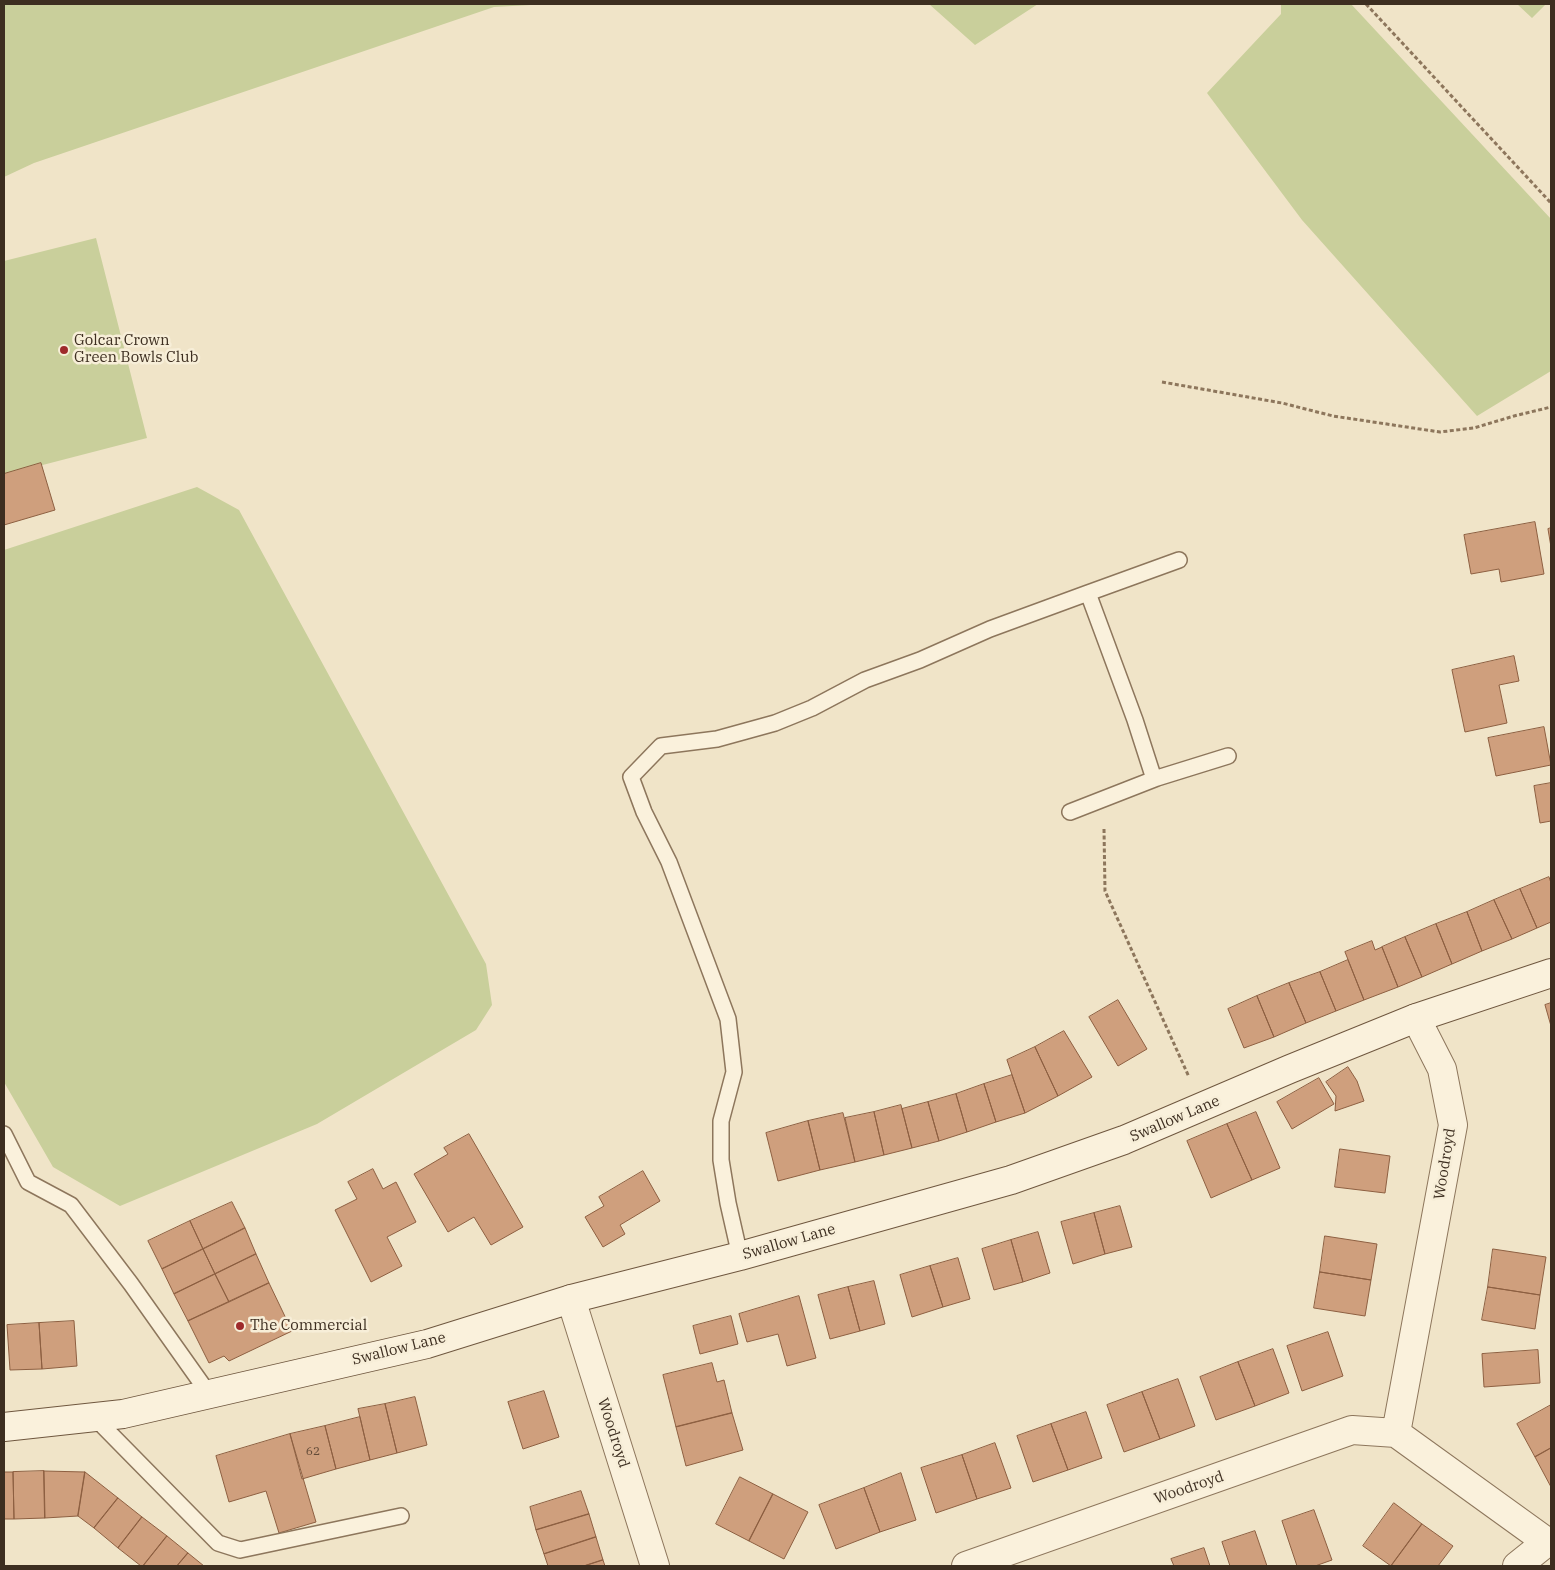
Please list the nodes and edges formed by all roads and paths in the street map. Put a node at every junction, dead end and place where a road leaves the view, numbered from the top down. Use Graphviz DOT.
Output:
graph roads {
  1 [pos="1366,4"];
  2 [pos="1551,203"];
  3 [pos="1162,382"];
  4 [pos="1551,407"];
  5 [pos="1179,560"];
  6 [pos="1088,593"];
  7 [pos="1228,756"];
  8 [pos="1157,778"];
  9 [pos="1104,798"];
  10 [pos="1070,812"];
  11 [pos="1551,973"];
  12 [pos="1416,1018"];
  13 [pos="1203,1107"];
  14 [pos="4,1134"];
  15 [pos="740,1256"];
  16 [pos="571,1299"];
  17 [pos="209,1394"];
  18 [pos="94,1417"];
  19 [pos="4,1428"];
  20 [pos="1396,1433"];
  21 [pos="400,1516"];
  22 [pos="980,1564"];
  23 [pos="655,1566"];
  24 [pos="1517,1566"];
  1 -- 2 [label="path"];
  3 -- 4 [label="path"];
  5 -- 6 [label="lane"];
  6 -- 8 [label="lane"];
  6 -- 15 [label="lane"];
  7 -- 8 [label="lane"];
  8 -- 9 [label="lane"];
  9 -- 10 [label="lane"];
  9 -- 13 [label="path"];
  11 -- 12 [label="street, Swallow Lane"];
  12 -- 13 [label="street, Swallow Lane"];
  12 -- 20 [label="street, Woodroyd"];
  13 -- 15 [label="street, Swallow Lane"];
  14 -- 17 [label="lane"];
  15 -- 16 [label="street, Swallow Lane"];
  16 -- 17 [label="street, Swallow Lane"];
  16 -- 23 [label="street, Woodroyd"];
  17 -- 18 [label="street, Swallow Lane"];
  18 -- 19 [label="street, Swallow Lane"];
  18 -- 21 [label="lane"];
  20 -- 22 [label="street, Woodroyd"];
  20 -- 24 [label="street"];
}
